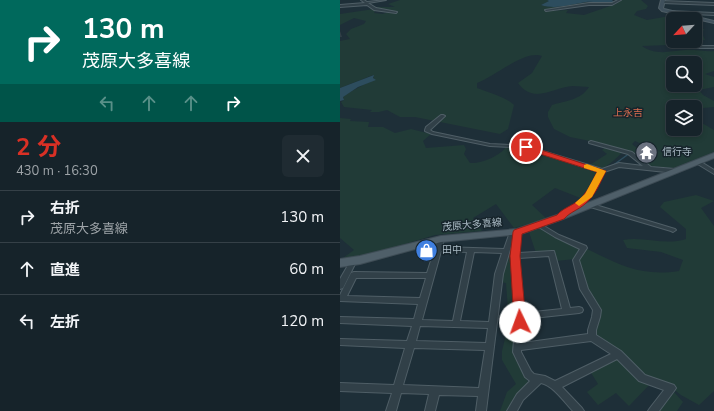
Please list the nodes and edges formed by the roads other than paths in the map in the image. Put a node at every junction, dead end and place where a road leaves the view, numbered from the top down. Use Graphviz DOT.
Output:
graph roads {
  1 [pos="362,0"];
  2 [pos="384,0"];
  3 [pos="620,0"];
  4 [pos="710,0"];
  5 [pos="663,1"];
  6 [pos="367,4"];
  7 [pos="709,4"];
  8 [pos="714,4"];
  9 [pos="340,6"];
  10 [pos="546,10"];
  11 [pos="396,12"];
  12 [pos="668,12"];
  13 [pos="702,14"];
  14 [pos="706,14"];
  15 [pos="714,14"];
  16 [pos="702,19"];
  17 [pos="707,20"];
  18 [pos="714,22"];
  19 [pos="702,47"];
  20 [pos="714,47"];
  21 [pos="443,116"];
  22 [pos="591,142"];
  23 [pos="714,155"];
  24 [pos="698,162"];
  25 [pos="648,167"];
  26 [pos="602,171"];
  27 [pos="675,171"];
  28 [pos="714,172"];
  29 [pos="589,205"];
  30 [pos="560,217"];
  31 [pos="538,225"];
  32 [pos="673,230"];
  33 [pos="515,232"];
  34 [pos="441,239"];
  35 [pos="438,249"];
  36 [pos="470,250"];
  37 [pos="505,251"];
  38 [pos="515,256"];
  39 [pos="353,262"];
  40 [pos="340,263"];
  41 [pos="430,276"];
  42 [pos="340,286"];
  43 [pos="423,301"];
  44 [pos="579,310"];
  45 [pos="566,311"];
  46 [pos="520,316"];
  47 [pos="340,320"];
  48 [pos="417,322"];
  49 [pos="456,323"];
  50 [pos="492,325"];
  51 [pos="592,338"];
  52 [pos="340,342"];
  53 [pos="411,344"];
  54 [pos="489,347"];
  55 [pos="518,347"];
  56 [pos="618,354"];
  57 [pos="539,379"];
  58 [pos="555,386"];
  59 [pos="340,387"];
  60 [pos="398,388"];
  61 [pos="435,390"];
  62 [pos="483,392"];
  63 [pos="391,411"];
  64 [pos="430,411"];
  65 [pos="481,411"];
  66 [pos="512,411"];
  67 [pos="579,411"];
  68 [pos="653,411"];
  1 -- 6 [label="street"];
  2 -- 6 [label="street"];
  3 -- 10 [label="street"];
  4 -- 7 [label="street"];
  5 -- 7 [label="street"];
  5 -- 12 [label="main road"];
  6 -- 9 [label="street"];
  6 -- 11 [label="street"];
  7 -- 8 [label="street"];
  7 -- 14 [label="street"];
  13 -- 14 [label="street"];
  14 -- 15 [label="street"];
  14 -- 17 [label="street"];
  16 -- 17 [label="main road"];
  17 -- 18 [label="main road"];
  19 -- 20 [label="street"];
  21 -- 26 [label="street"];
  22 -- 25 [label="street"];
  23 -- 24 [label="main road, 茂原大多喜線"];
  24 -- 27 [label="main road, 茂原大多喜線"];
  24 -- 28 [label="street"];
  25 -- 26 [label="street"];
  25 -- 27 [label="street"];
  26 -- 30 [label="street"];
  27 -- 29 [label="main road, 茂原大多喜線"];
  29 -- 30 [label="main road, 茂原大多喜線"];
  29 -- 32 [label="street"];
  30 -- 31 [label="main road, 茂原大多喜線"];
  31 -- 33 [label="main road, 茂原大多喜線"];
  31 -- 51 [label="street"];
  33 -- 34 [label="main road, 茂原大多喜線"];
  33 -- 37 [label="street"];
  33 -- 38 [label="street"];
  34 -- 35 [label="street"];
  34 -- 39 [label="main road, 茂原大多喜線"];
  35 -- 36 [label="street"];
  35 -- 41 [label="street"];
  36 -- 37 [label="street"];
  36 -- 49 [label="street"];
  37 -- 50 [label="street"];
  38 -- 45 [label="street"];
  38 -- 46 [label="street"];
  39 -- 40 [label="main road, 茂原大多喜線"];
  39 -- 42 [label="street"];
  41 -- 43 [label="street"];
  41 -- 43 [label="street"];
  43 -- 48 [label="street"];
  44 -- 45 [label="street"];
  45 -- 46 [label="street"];
  46 -- 55 [label="street"];
  47 -- 48 [label="street"];
  48 -- 49 [label="street"];
  48 -- 53 [label="street"];
  49 -- 50 [label="street"];
  50 -- 54 [label="street"];
  51 -- 55 [label="street"];
  51 -- 56 [label="street"];
  52 -- 53 [label="street"];
  53 -- 54 [label="street"];
  53 -- 60 [label="street"];
  54 -- 62 [label="street"];
  55 -- 57 [label="street"];
  56 -- 58 [label="street"];
  56 -- 68 [label="street"];
  57 -- 58 [label="street"];
  57 -- 66 [label="street"];
  58 -- 67 [label="street"];
  59 -- 60 [label="street"];
  60 -- 61 [label="street"];
  60 -- 63 [label="street"];
  61 -- 62 [label="street"];
  61 -- 64 [label="street"];
  62 -- 65 [label="street"];
}
